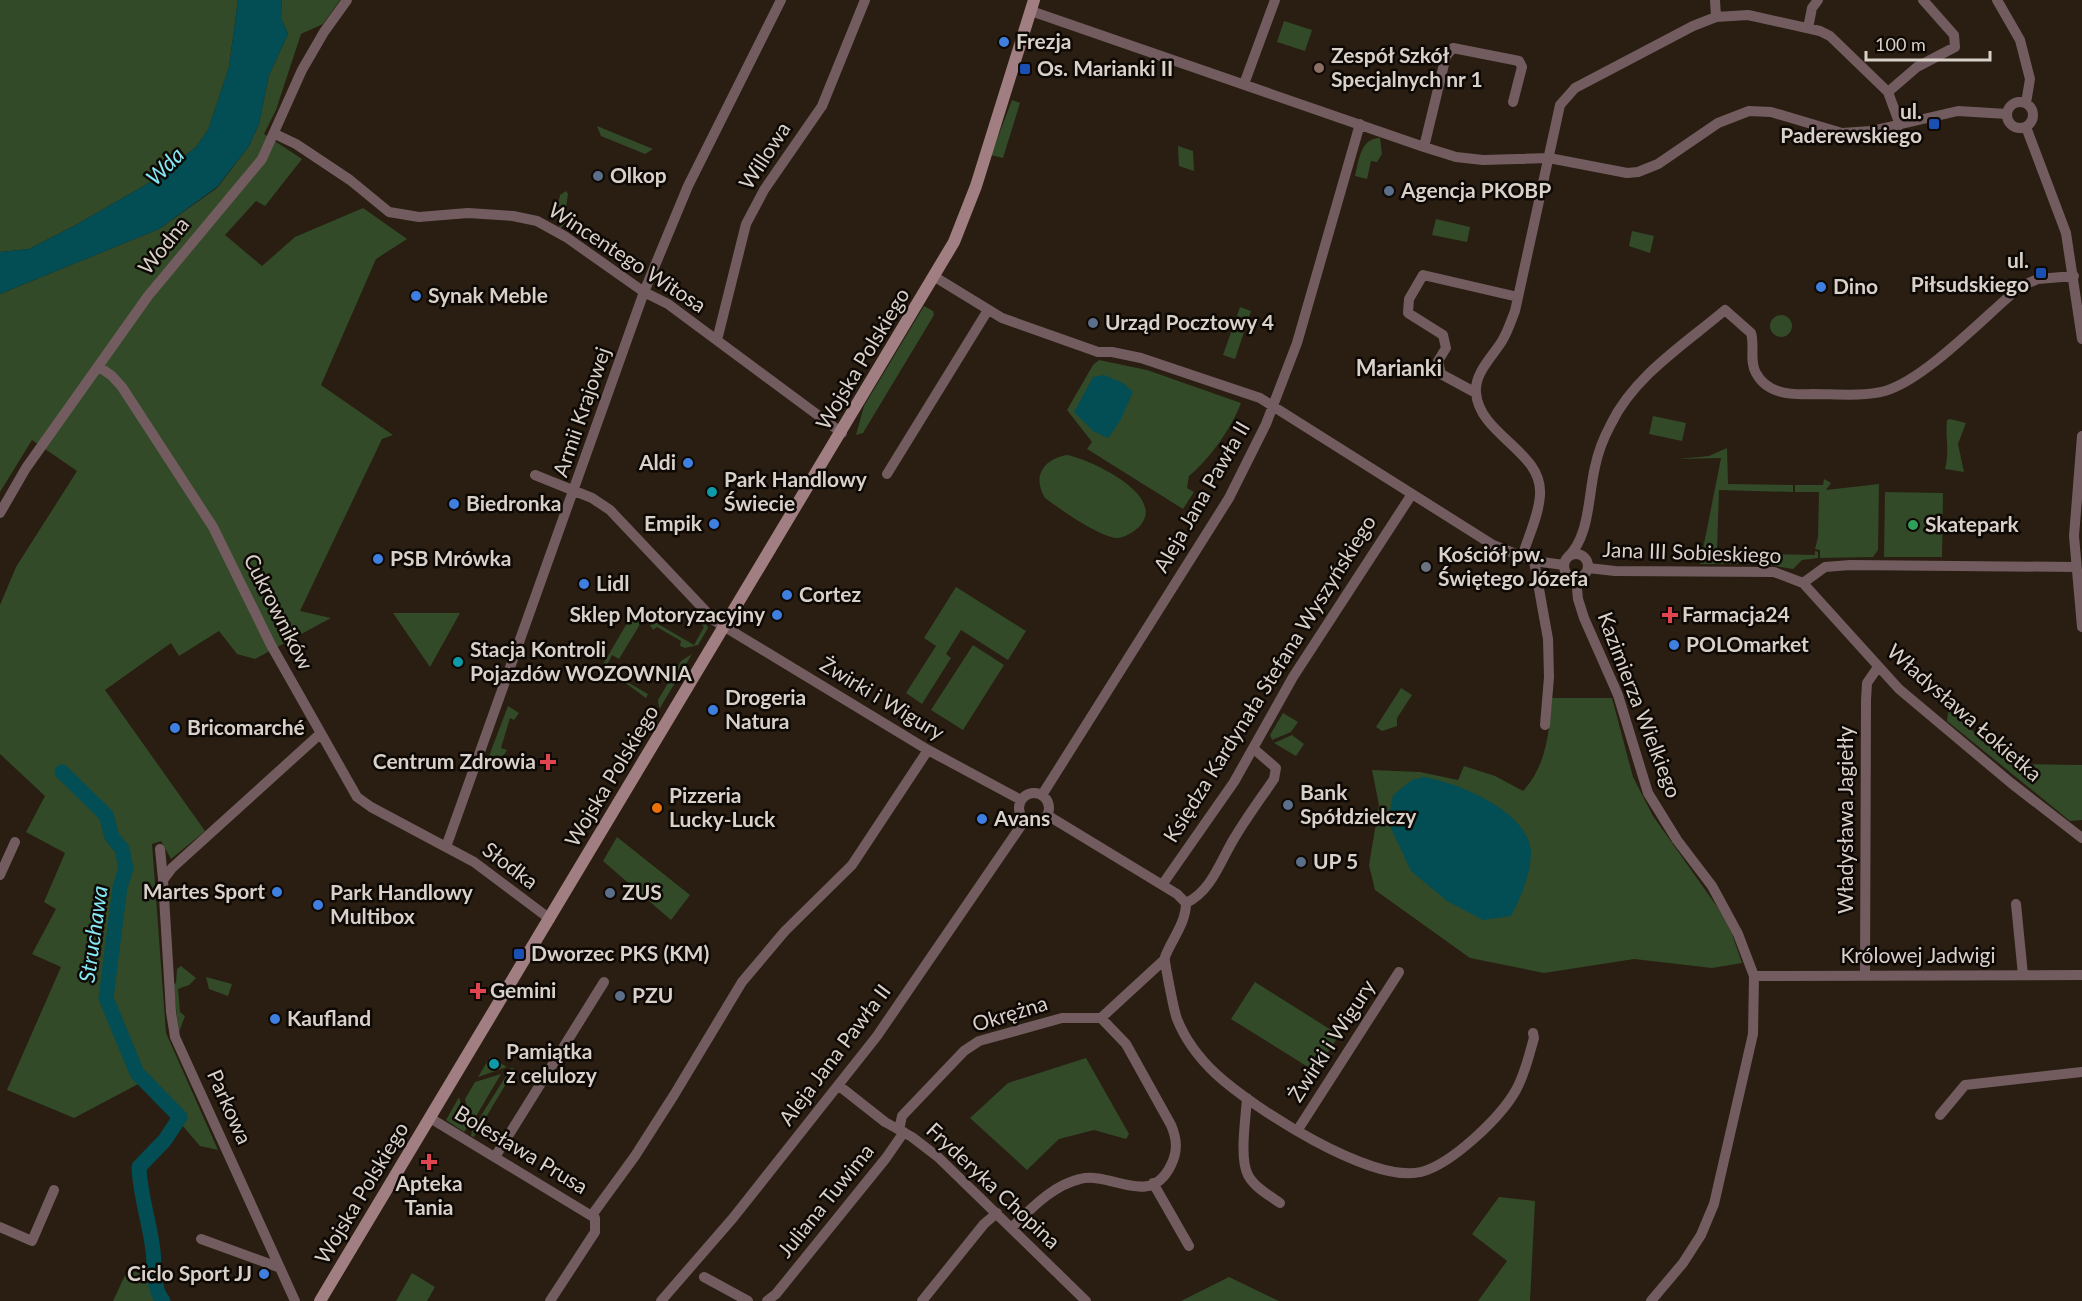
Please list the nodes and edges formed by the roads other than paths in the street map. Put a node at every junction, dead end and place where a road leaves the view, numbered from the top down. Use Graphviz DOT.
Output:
graph roads {
  1 [pos="347,0"];
  2 [pos="781,0"];
  3 [pos="865,0"];
  4 [pos="1275,0"];
  5 [pos="1715,0"];
  6 [pos="1818,0"];
  7 [pos="1923,0"];
  8 [pos="1997,0"];
  9 [pos="1032,5"];
  10 [pos="1716,17"];
  11 [pos="1808,28"];
  12 [pos="1244,84"];
  13 [pos="1888,92"];
  14 [pos="1513,102"];
  15 [pos="2026,103"];
  16 [pos="2007,114"];
  17 [pos="1359,124"];
  18 [pos="1900,124"];
  19 [pos="2026,127"];
  20 [pos="275,134"];
  21 [pos="1424,147"];
  22 [pos="1549,158"];
  23 [pos="935,276"];
  24 [pos="2074,276"];
  25 [pos="644,292"];
  26 [pos="1518,297"];
  27 [pos="988,310"];
  28 [pos="2082,339"];
  29 [pos="717,340"];
  30 [pos="98,366"];
  31 [pos="1476,393"];
  32 [pos="1274,406"];
  33 [pos="842,433"];
  34 [pos="2082,436"];
  35 [pos="887,474"];
  36 [pos="535,475"];
  37 [pos="575,492"];
  38 [pos="1412,494"];
  39 [pos="0,513"];
  40 [pos="1583,527"];
  41 [pos="1581,555"];
  42 [pos="1522,557"];
  43 [pos="1534,561"];
  44 [pos="1565,561"];
  45 [pos="2076,567"];
  46 [pos="1588,568"];
  47 [pos="1576,578"];
  48 [pos="1803,583"];
  49 [pos="724,627"];
  50 [pos="2082,627"];
  51 [pos="1878,667"];
  52 [pos="1545,725"];
  53 [pos="320,734"];
  54 [pos="928,750"];
  55 [pos="1254,750"];
  56 [pos="1042,795"];
  57 [pos="1021,801"];
  58 [pos="1047,815"];
  59 [pos="1025,820"];
  60 [pos="2082,838"];
  61 [pos="15,842"];
  62 [pos="446,847"];
  63 [pos="160,849"];
  64 [pos="0,875"];
  65 [pos="163,880"];
  66 [pos="1162,885"];
  67 [pos="1186,903"];
  68 [pos="2016,904"];
  69 [pos="550,919"];
  70 [pos="1164,960"];
  71 [pos="1399,972"];
  72 [pos="1865,975"];
  73 [pos="2023,975"];
  74 [pos="2082,975"];
  75 [pos="1754,976"];
  76 [pos="604,982"];
  77 [pos="1101,1018"];
  78 [pos="1533,1033"];
  79 [pos="2082,1072"];
  80 [pos="838,1085"];
  81 [pos="1247,1098"];
  82 [pos="1940,1115"];
  83 [pos="430,1118"];
  84 [pos="902,1131"];
  85 [pos="1297,1131"];
  86 [pos="495,1157"];
  87 [pos="1153,1184"];
  88 [pos="54,1190"];
  89 [pos="1280,1203"];
  90 [pos="997,1212"];
  91 [pos="592,1215"];
  92 [pos="0,1227"];
  93 [pos="1012,1227"];
  94 [pos="201,1239"];
  95 [pos="1190,1246"];
  96 [pos="278,1267"];
  97 [pos="704,1277"];
  98 [pos="773,1299"];
  99 [pos="745,1300"];
  100 [pos="295,1301"];
  101 [pos="320,1301"];
  102 [pos="550,1301"];
  103 [pos="661,1301"];
  104 [pos="922,1301"];
  105 [pos="1086,1301"];
  106 [pos="1651,1301"];
  1 -- 20 [label="street, Wodna"];
  2 -- 25 [label="street, Armii Krajowej"];
  3 -- 29 [label="street, Willowa"];
  4 -- 12 [label="street"];
  5 -- 10 [label="street"];
  6 -- 11 [label="street"];
  7 -- 13 [label="street"];
  8 -- 15 [label="street"];
  9 -- 12 [label="street"];
  9 -- 23 [label="street, Wojska Polskiego"];
  10 -- 11 [label="street"];
  10 -- 22 [label="street"];
  11 -- 13 [label="street"];
  12 -- 17 [label="street"];
  13 -- 18 [label="street"];
  14 -- 21 [label="street"];
  15 -- 16 [label="street"];
  15 -- 19 [label="street"];
  16 -- 18 [label="street"];
  16 -- 19 [label="street"];
  17 -- 21 [label="street"];
  17 -- 32 [label="street, Aleja Jana Pawła II"];
  18 -- 22 [label="street"];
  19 -- 24 [label="street"];
  20 -- 25 [label="street, Wincentego Witosa"];
  20 -- 30 [label="street, Wodna"];
  21 -- 22 [label="street"];
  22 -- 26 [label="street"];
  23 -- 27 [label="street"];
  23 -- 33 [label="street, Wojska Polskiego"];
  24 -- 28 [label="street"];
  24 -- 40 [label="street"];
  25 -- 29 [label="street, Wincentego Witosa"];
  25 -- 37 [label="street, Armii Krajowej"];
  26 -- 31 [label="street"];
  26 -- 31 [label="street"];
  27 -- 32 [label="street"];
  27 -- 35 [label="street"];
  29 -- 33 [label="street, Wincentego Witosa"];
  30 -- 39 [label="street, Wodna"];
  30 -- 53 [label="street, Cukrowników"];
  31 -- 42 [label="street"];
  32 -- 38 [label="street"];
  32 -- 56 [label="street, Aleja Jana Pawła II"];
  33 -- 49 [label="street, Wojska Polskiego"];
  34 -- 45 [label="street"];
  36 -- 37 [label="street, Żwirki i Wigury"];
  37 -- 49 [label="street, Żwirki i Wigury"];
  37 -- 62 [label="street, Armii Krajowej"];
  38 -- 42 [label="street"];
  38 -- 55 [label="street, Księdza Kardynała Stefana Wyszyńskiego"];
  40 -- 41 [label="street"];
  40 -- 44 [label="street"];
  41 -- 44 [label="street"];
  41 -- 46 [label="street"];
  42 -- 43 [label="street"];
  43 -- 44 [label="street"];
  43 -- 52 [label="street"];
  44 -- 47 [label="street"];
  45 -- 48 [label="street, Jana III Sobieskiego"];
  45 -- 50 [label="street"];
  46 -- 47 [label="street"];
  46 -- 48 [label="street, Jana III Sobieskiego"];
  47 -- 75 [label="street, Kazimierza Wielkiego"];
  48 -- 51 [label="street, Władysława Łokietka"];
  49 -- 54 [label="street, Żwirki i Wigury"];
  49 -- 69 [label="street, Wojska Polskiego"];
  51 -- 60 [label="street, Władysława Łokietka"];
  51 -- 72 [label="street, Władysława Jagiełły"];
  53 -- 62 [label="street, Cukrowników"];
  53 -- 65 [label="street"];
  54 -- 57 [label="street, Żwirki i Wigury"];
  54 -- 91 [label="street"];
  55 -- 66 [label="street, Księdza Kardynała Stefana Wyszyńskiego"];
  55 -- 67 [label="street"];
  56 -- 57 [label="street"];
  56 -- 58 [label="street"];
  57 -- 59 [label="street"];
  58 -- 59 [label="street"];
  58 -- 66 [label="street"];
  59 -- 80 [label="street, Aleja Jana Pawła II"];
  61 -- 64 [label="street"];
  62 -- 69 [label="street, Słodka"];
  63 -- 65 [label="street, Parkowa"];
  65 -- 96 [label="street, Parkowa"];
  66 -- 67 [label="street"];
  67 -- 70 [label="street"];
  68 -- 73 [label="street"];
  69 -- 83 [label="street, Wojska Polskiego"];
  70 -- 77 [label="street"];
  70 -- 81 [label="street, Żwirki i Wigury"];
  71 -- 85 [label="street, Żwirki i Wigury"];
  72 -- 73 [label="street, Królowej Jadwigi"];
  72 -- 75 [label="street, Królowej Jadwigi"];
  73 -- 74 [label="street, Królowej Jadwigi"];
  75 -- 106 [label="street, Kazimierza Wielkiego"];
  76 -- 86 [label="street"];
  77 -- 84 [label="street, Okrężna"];
  77 -- 87 [label="street"];
  78 -- 85 [label="street, Żwirki i Wigury"];
  79 -- 82 [label="street"];
  80 -- 84 [label="street, Fryderyka Chopina"];
  80 -- 103 [label="street, Aleja Jana Pawła II"];
  81 -- 85 [label="street, Żwirki i Wigury"];
  81 -- 89 [label="street"];
  83 -- 86 [label="street, Bolesława Prusa"];
  83 -- 101 [label="street, Wojska Polskiego"];
  84 -- 90 [label="street, Fryderyka Chopina"];
  84 -- 98 [label="street, Juliana Tuwima"];
  86 -- 91 [label="street, Bolesława Prusa"];
  87 -- 93 [label="street"];
  87 -- 95 [label="street"];
  88 -- 92 [label="street"];
  90 -- 93 [label="street, Fryderyka Chopina"];
  90 -- 104 [label="street"];
  91 -- 102 [label="street"];
  93 -- 105 [label="street, Fryderyka Chopina"];
  94 -- 96 [label="street"];
  96 -- 100 [label="street, Parkowa"];
  97 -- 99 [label="street"];
}
